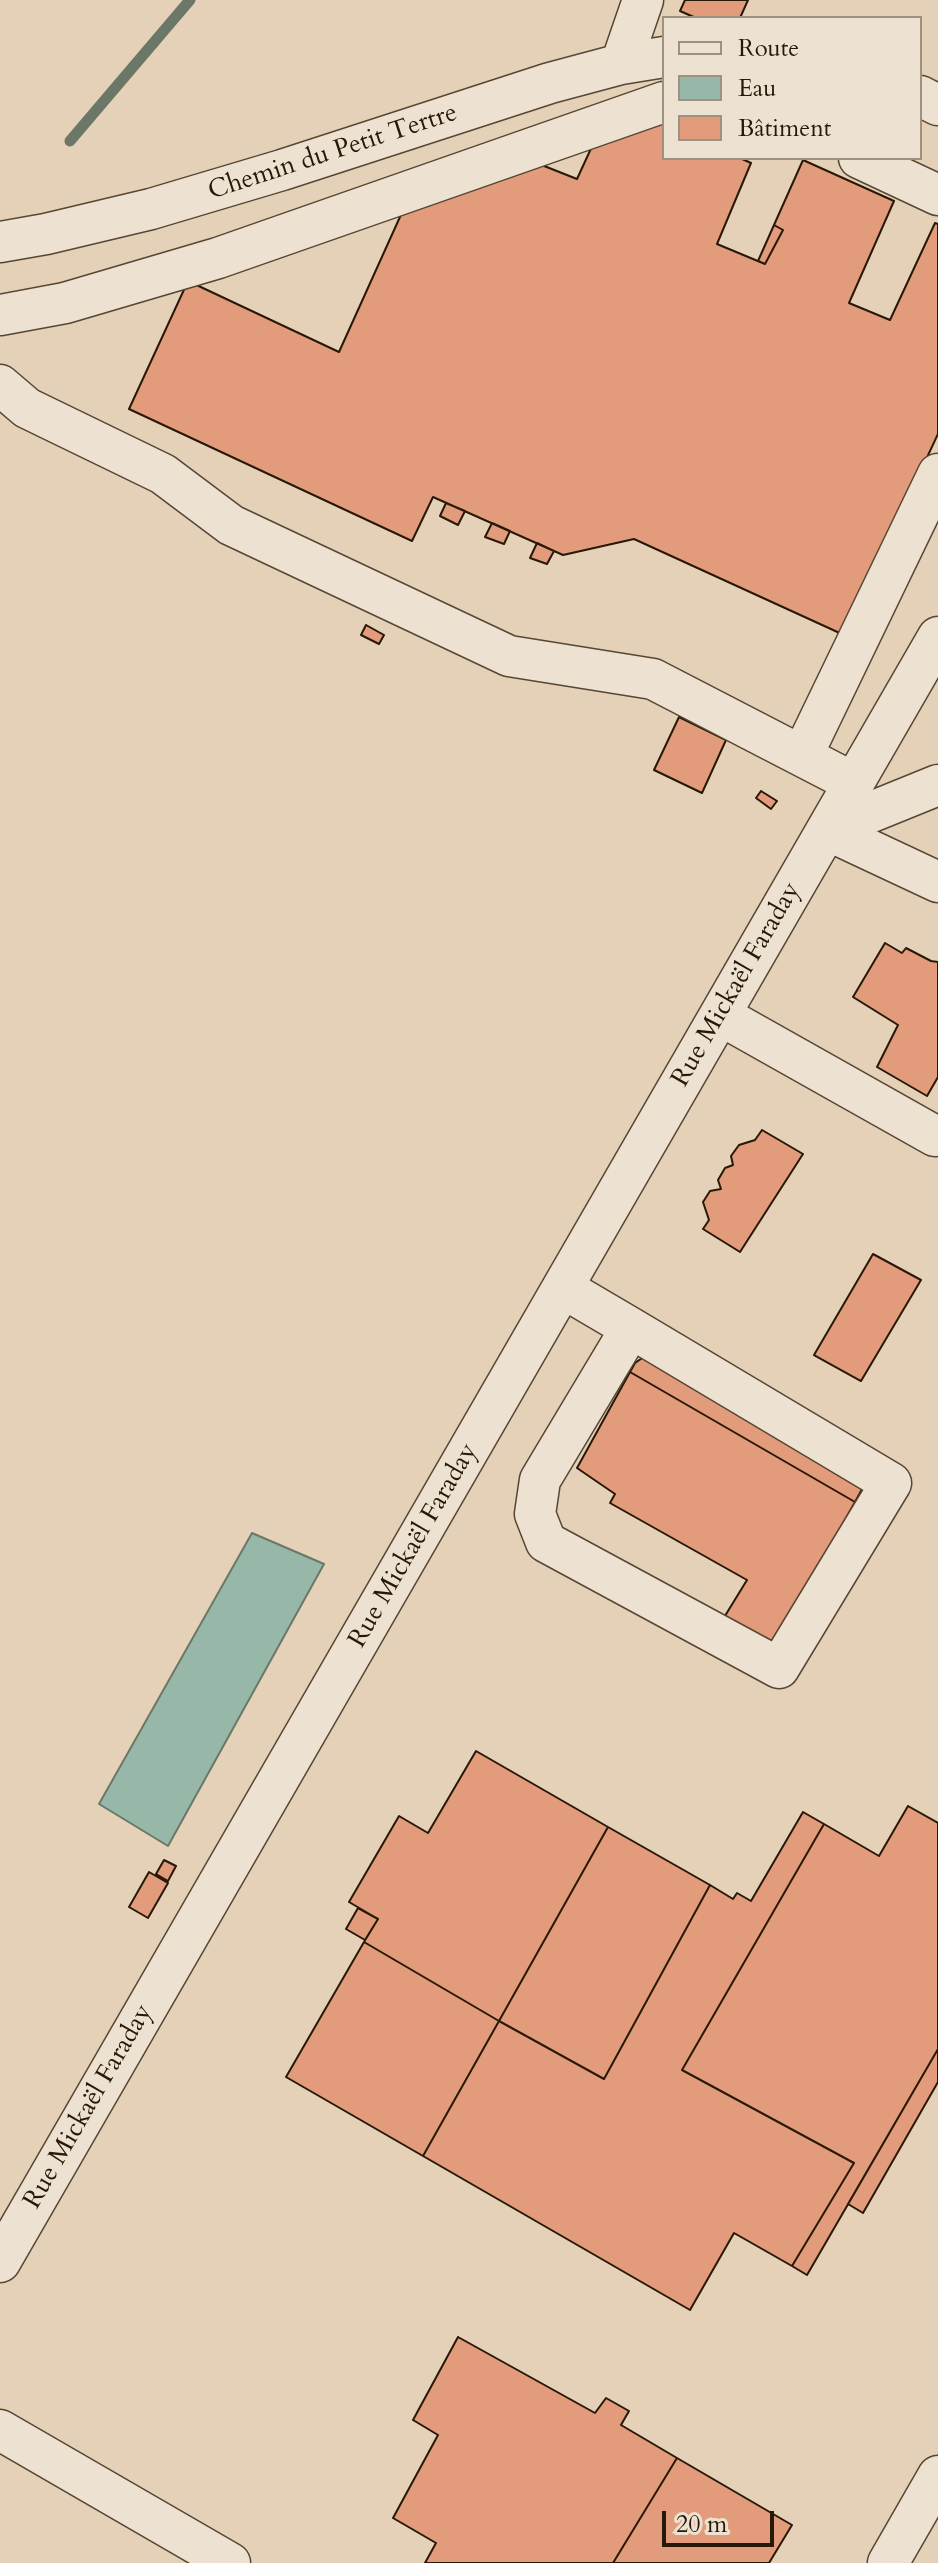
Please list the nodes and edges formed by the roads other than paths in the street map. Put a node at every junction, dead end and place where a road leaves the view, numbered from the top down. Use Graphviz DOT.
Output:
graph roads {
  1 [pos="643,0"];
  2 [pos="662,57"];
  3 [pos="621,64"];
  4 [pos="662,103"];
  5 [pos="863,160"];
  6 [pos="938,195"];
  7 [pos="0,242"];
  8 [pos="0,315"];
  9 [pos="0,385"];
  10 [pos="938,474"];
  11 [pos="938,637"];
  12 [pos="802,756"];
  13 [pos="854,783"];
  14 [pos="938,785"];
  15 [pos="827,830"];
  16 [pos="938,882"];
  17 [pos="720,1015"];
  18 [pos="935,1136"];
  19 [pos="563,1288"];
  20 [pos="631,1328"];
  21 [pos="0,2262"];
  22 [pos="0,2430"];
  23 [pos="938,2476"];
  24 [pos="230,2563"];
  25 [pos="888,2563"];
  1 -- 3 [label="street"];
  2 -- 3 [label="street, Chemin du Petit Tertre"];
  3 -- 7 [label="street, Chemin du Petit Tertre"];
  4 -- 8 [label="street"];
  5 -- 6 [label="street"];
  9 -- 12 [label="street"];
  10 -- 12 [label="street"];
  11 -- 13 [label="street, Rue Mickaël Faraday"];
  12 -- 13 [label="street"];
  13 -- 15 [label="street, Rue Mickaël Faraday"];
  14 -- 15 [label="street"];
  15 -- 16 [label="street"];
  15 -- 17 [label="street, Rue Mickaël Faraday"];
  17 -- 18 [label="street"];
  17 -- 19 [label="street, Rue Mickaël Faraday"];
  19 -- 20 [label="street"];
  19 -- 21 [label="street, Rue Mickaël Faraday"];
  20 -- 20 [label="street"];
  22 -- 24 [label="street"];
  23 -- 25 [label="street"];
}
